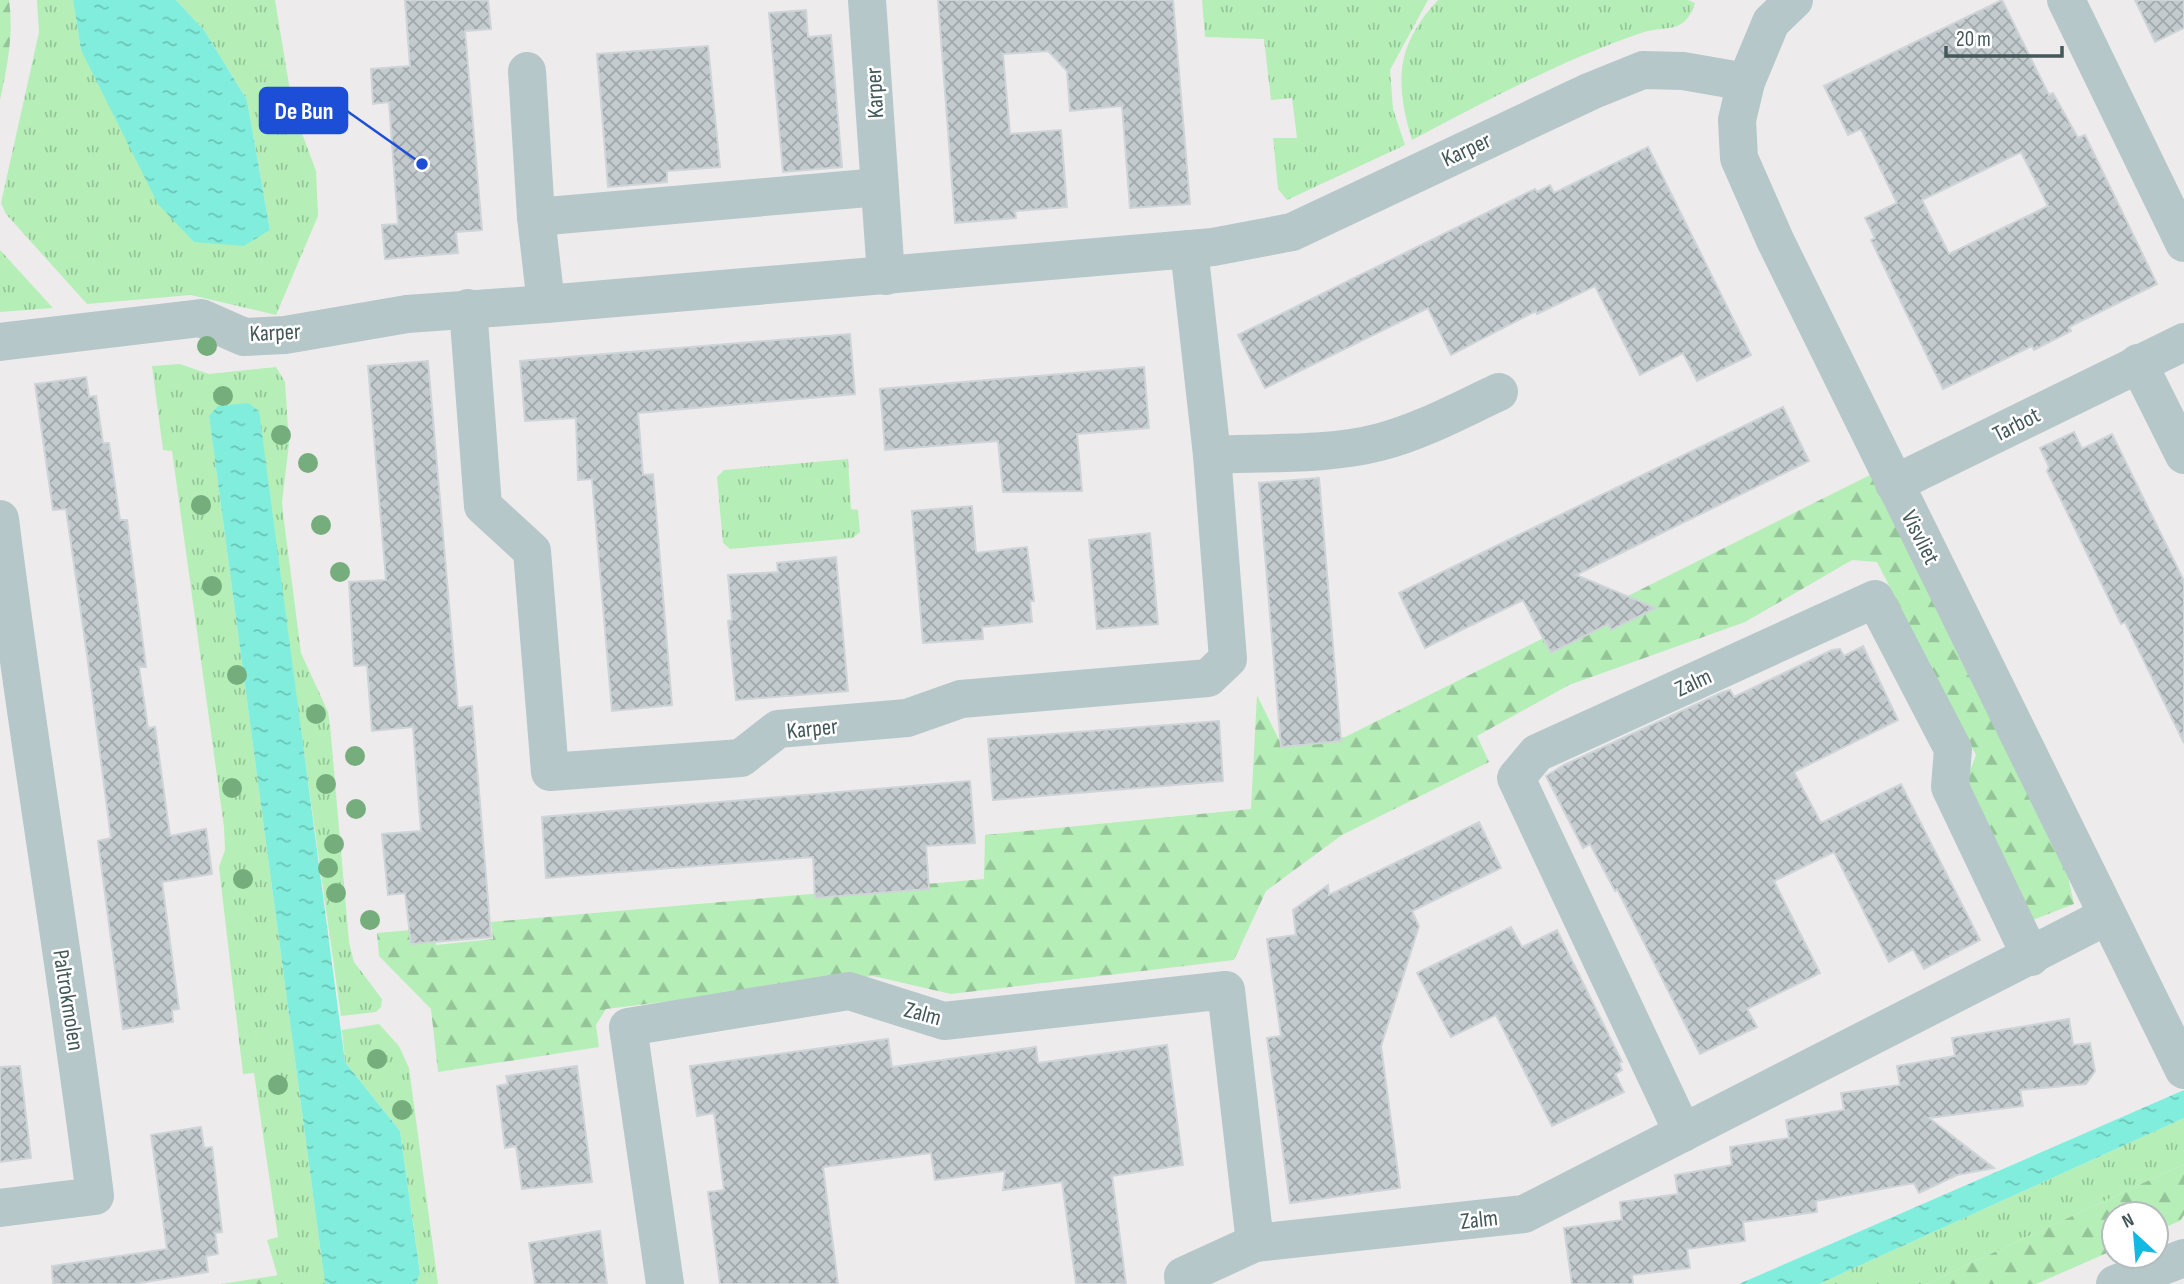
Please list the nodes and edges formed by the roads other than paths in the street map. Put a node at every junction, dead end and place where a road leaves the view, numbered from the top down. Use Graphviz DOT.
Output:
graph roads {
  1 [pos="867,0"];
  2 [pos="1794,0"];
  3 [pos="2066,0"];
  4 [pos="527,71"];
  5 [pos="1746,82"];
  6 [pos="879,187"];
  7 [pos="536,217"];
  8 [pos="2184,243"];
  9 [pos="1189,249"];
  10 [pos="886,276"];
  11 [pos="546,304"];
  12 [pos="468,308"];
  13 [pos="0,342"];
  14 [pos="2184,342"];
  15 [pos="2138,363"];
  16 [pos="1499,392"];
  17 [pos="1212,455"];
  18 [pos="2184,455"];
  19 [pos="1894,484"];
  20 [pos="0,519"];
  21 [pos="12,712"];
  22 [pos="2107,916"];
  23 [pos="2031,957"];
  24 [pos="2184,1070"];
  25 [pos="1684,1133"];
  26 [pos="0,1208"];
  27 [pos="1255,1243"];
  28 [pos="2184,1258"];
  29 [pos="664,1284"];
  30 [pos="1184,1284"];
  31 [pos="2115,1284"];
  1 -- 6 [label="street, Karper"];
  2 -- 5 [label="street, Visvliet"];
  3 -- 8 [label="street"];
  4 -- 7 [label="street"];
  5 -- 9 [label="street, Karper"];
  5 -- 19 [label="street, Visvliet"];
  6 -- 7 [label="street"];
  6 -- 10 [label="street, Karper"];
  7 -- 11 [label="street"];
  9 -- 10 [label="street, Karper"];
  9 -- 17 [label="street, Karper"];
  10 -- 11 [label="street, Karper"];
  11 -- 12 [label="street, Karper"];
  12 -- 13 [label="street, Karper"];
  12 -- 17 [label="street, Karper"];
  14 -- 15 [label="street, Tarbot"];
  15 -- 18 [label="street"];
  15 -- 19 [label="street, Tarbot"];
  16 -- 17 [label="street"];
  19 -- 22 [label="street, Visvliet"];
  20 -- 21 [label="street, Paltrokmolen"];
  21 -- 26 [label="street, Paltrokmolen"];
  22 -- 23 [label="street, Zalm"];
  22 -- 24 [label="street, Visvliet"];
  23 -- 25 [label="street, Zalm"];
  23 -- 25 [label="street, Zalm"];
  25 -- 27 [label="street, Zalm"];
  27 -- 29 [label="street, Zalm"];
  27 -- 30 [label="street, Zalm"];
  28 -- 31 [label="street"];
}
